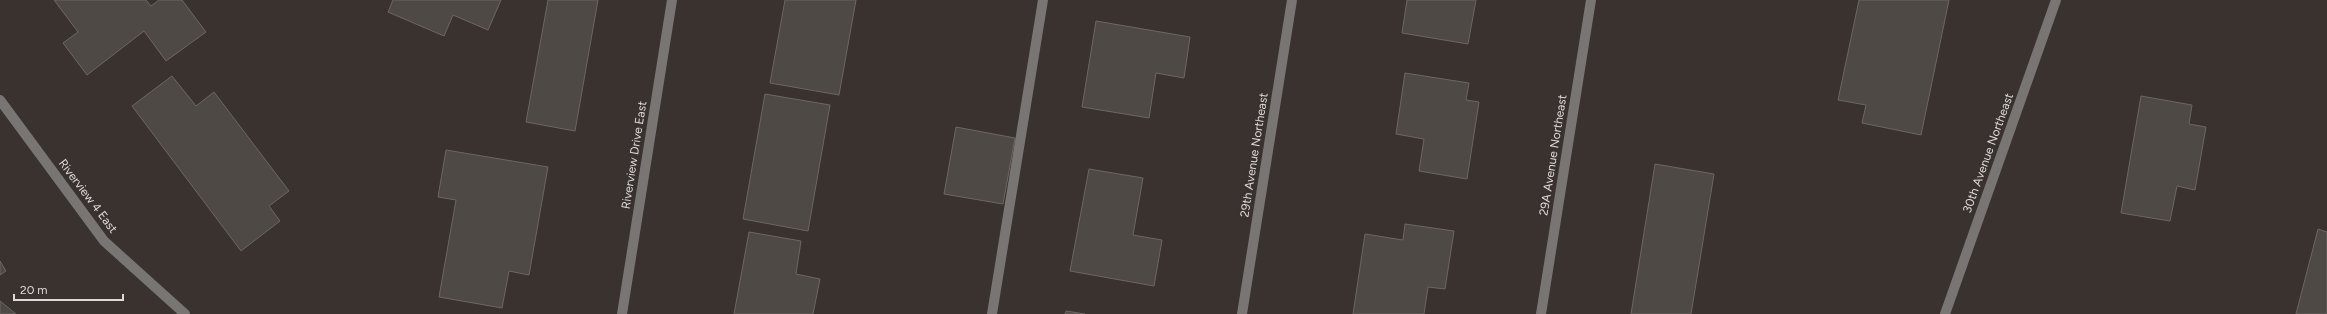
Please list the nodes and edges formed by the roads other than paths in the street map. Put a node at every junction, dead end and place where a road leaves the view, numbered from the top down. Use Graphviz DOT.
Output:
graph roads {
  1 [pos="672,0"];
  2 [pos="1043,0"];
  3 [pos="1292,0"];
  4 [pos="1591,0"];
  5 [pos="2056,0"];
  6 [pos="0,100"];
  7 [pos="185,314"];
  8 [pos="622,314"];
  9 [pos="992,314"];
  10 [pos="1242,314"];
  11 [pos="1541,314"];
  12 [pos="1945,314"];
  1 -- 8 [label="street, Riverview Drive East"];
  2 -- 9 [label="street"];
  3 -- 10 [label="street, 29th Avenue Northeast"];
  4 -- 11 [label="street, 29A Avenue Northeast"];
  5 -- 12 [label="street, 30th Avenue Northeast"];
  6 -- 7 [label="street, Riverview 4 East"];
}
